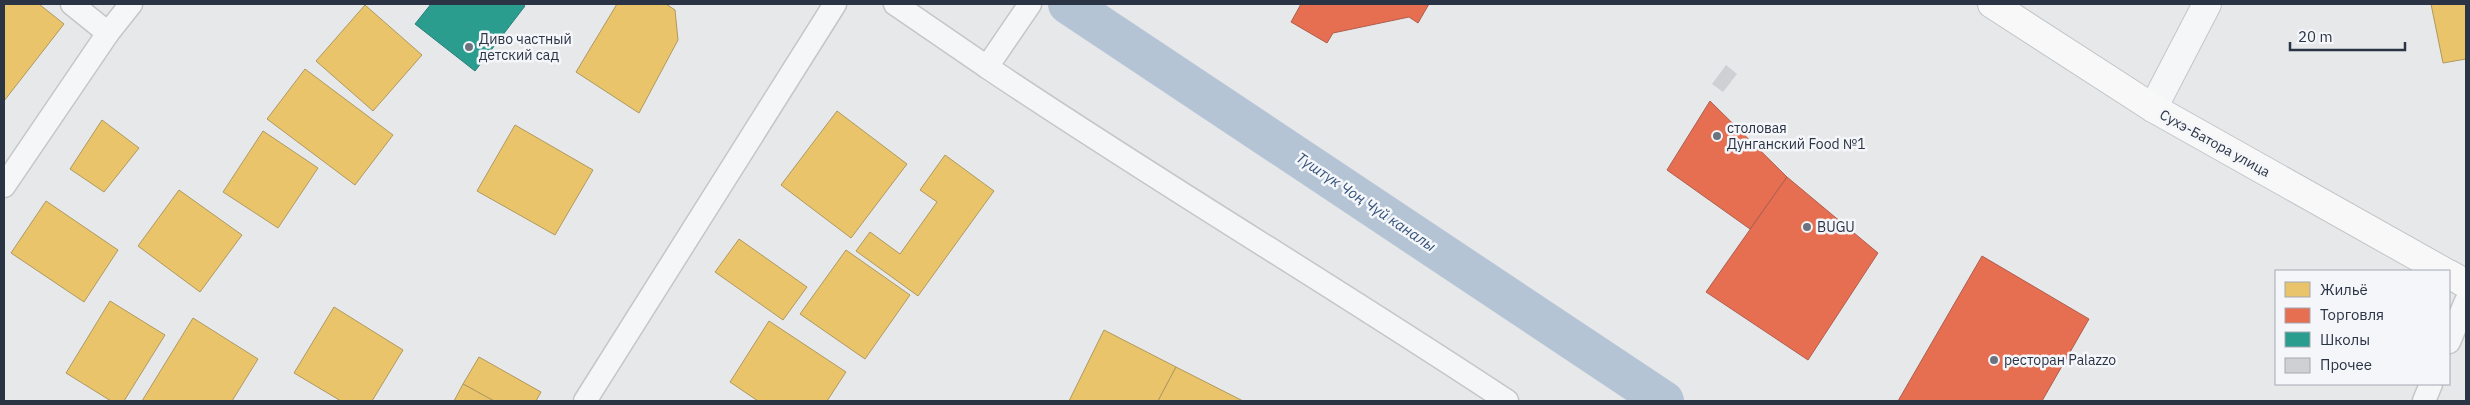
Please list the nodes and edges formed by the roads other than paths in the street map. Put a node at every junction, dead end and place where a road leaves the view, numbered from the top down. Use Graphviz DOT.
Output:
graph roads {
  1 [pos="72,4"];
  2 [pos="130,4"];
  3 [pos="835,4"];
  4 [pos="895,4"];
  5 [pos="1992,4"];
  6 [pos="2207,4"];
  7 [pos="1027,9"];
  8 [pos="108,33"];
  9 [pos="987,67"];
  10 [pos="2153,108"];
  11 [pos="4,186"];
  12 [pos="2442,270"];
  13 [pos="2450,275"];
  14 [pos="2466,284"];
  15 [pos="2466,301"];
  16 [pos="2450,340"];
  17 [pos="2431,385"];
  18 [pos="585,401"];
  19 [pos="1507,401"];
  20 [pos="2424,401"];
  1 -- 8 [label="lane"];
  2 -- 8 [label="lane"];
  3 -- 18 [label="lane"];
  4 -- 9 [label="lane"];
  5 -- 10 [label="main road, Сухэ-Батора улица"];
  6 -- 10 [label="street"];
  7 -- 9 [label="lane"];
  8 -- 11 [label="lane"];
  9 -- 19 [label="lane"];
  10 -- 12 [label="main road, Сухэ-Батора улица"];
  13 -- 14 [label="main road"];
  15 -- 16 [label="lane"];
  17 -- 20 [label="lane"];
}
